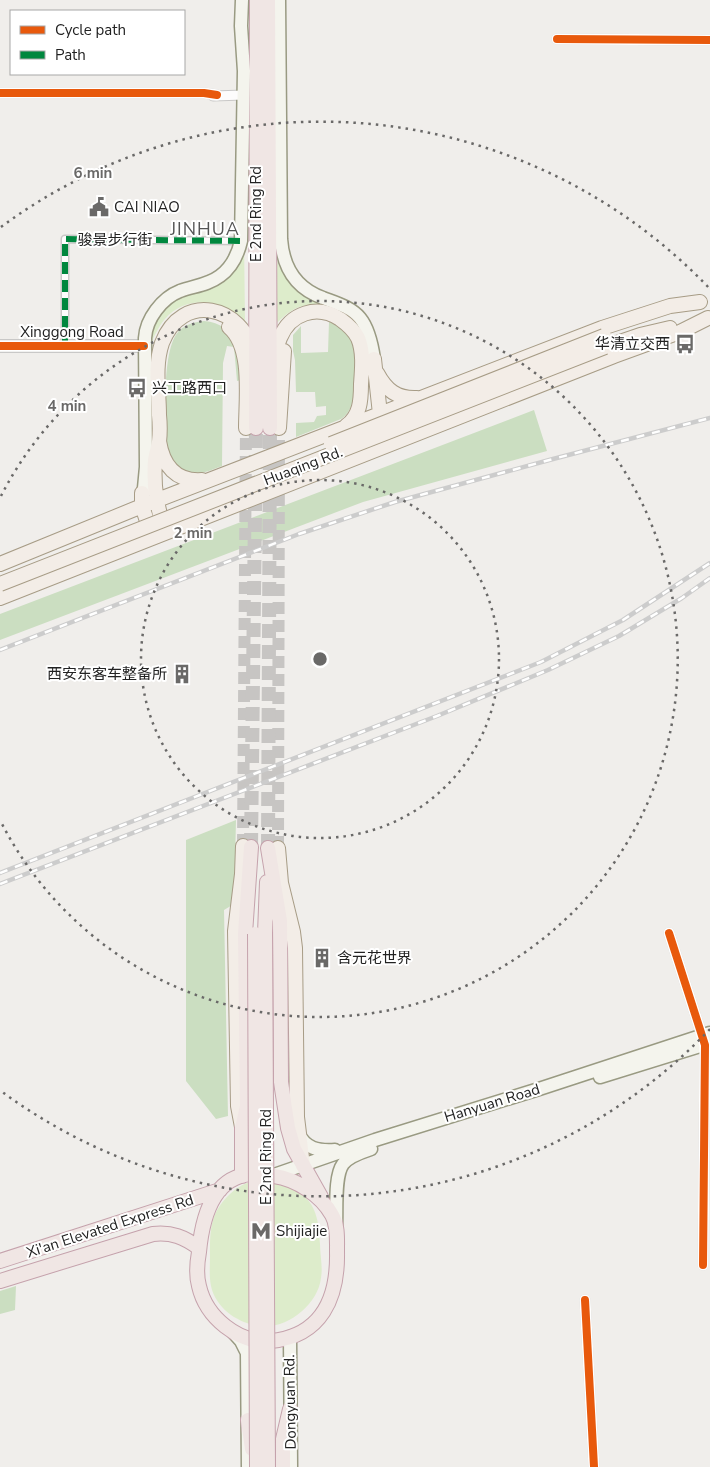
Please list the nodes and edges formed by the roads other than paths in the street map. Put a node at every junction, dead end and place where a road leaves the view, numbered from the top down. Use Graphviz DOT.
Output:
graph roads {
  1 [pos="242,0"];
  2 [pos="257,0"];
  3 [pos="268,0"];
  4 [pos="277,0"];
  5 [pos="557,39"];
  6 [pos="710,40"];
  7 [pos="262,57"];
  8 [pos="0,93"];
  9 [pos="217,95"];
  10 [pos="244,95"];
  11 [pos="175,98"];
  12 [pos="241,240"];
  13 [pos="705,300"];
  14 [pos="709,318"];
  15 [pos="346,324"];
  16 [pos="605,341"];
  17 [pos="0,346"];
  18 [pos="65,346"];
  19 [pos="144,346"];
  20 [pos="374,359"];
  21 [pos="256,366"];
  22 [pos="427,396"];
  23 [pos="270,398"];
  24 [pos="380,414"];
  25 [pos="159,415"];
  26 [pos="263,428"];
  27 [pos="340,430"];
  28 [pos="159,440"];
  29 [pos="391,444"];
  30 [pos="288,449"];
  31 [pos="225,474"];
  32 [pos="299,481"];
  33 [pos="148,495"];
  34 [pos="241,504"];
  35 [pos="159,536"];
  36 [pos="0,564"];
  37 [pos="0,575"];
  38 [pos="0,584"];
  39 [pos="0,598"];
  40 [pos="247,846"];
  41 [pos="273,848"];
  42 [pos="251,870"];
  43 [pos="669,933"];
  44 [pos="260,934"];
  45 [pos="707,1039"];
  46 [pos="284,1106"];
  47 [pos="242,1129"];
  48 [pos="300,1138"];
  49 [pos="348,1149"];
  50 [pos="303,1166"];
  51 [pos="242,1176"];
  52 [pos="274,1176"];
  53 [pos="220,1190"];
  54 [pos="328,1209"];
  55 [pos="336,1228"];
  56 [pos="199,1248"];
  57 [pos="0,1261"];
  58 [pos="703,1265"];
  59 [pos="0,1281"];
  60 [pos="585,1300"];
  61 [pos="232,1331"];
  62 [pos="290,1337"];
  63 [pos="290,1409"];
  64 [pos="248,1420"];
  65 [pos="248,1467"];
  66 [pos="252,1467"];
  67 [pos="257,1467"];
  68 [pos="268,1467"];
  69 [pos="283,1467"];
  70 [pos="291,1467"];
  71 [pos="594,1467"];
  1 -- 7 [label="main road"];
  1 -- 10 [label="main road"];
  2 -- 7 [label="highway, E 2nd Ring Rd"];
  3 -- 7 [label="highway, E 2nd Ring Rd"];
  4 -- 7 [label="main road"];
  4 -- 20 [label="main road"];
  5 -- 6 [label="street"];
  7 -- 21 [label="highway, E 2nd Ring Rd"];
  7 -- 23 [label="highway, E 2nd Ring Rd"];
  8 -- 9 [label="street"];
  9 -- 10 [label="street"];
  9 -- 11 [label="street"];
  10 -- 12 [label="main road"];
  12 -- 18 [label="street, 骏景步行街"];
  12 -- 19 [label="main road"];
  13 -- 16 [label="main road"];
  13 -- 22 [label="main road"];
  14 -- 16 [label="main road"];
  14 -- 29 [label="main road"];
  15 -- 23 [label="main road"];
  15 -- 26 [label="main road"];
  15 -- 27 [label="main road"];
  16 -- 37 [label="main road, Huaqing Rd., bridge"];
  16 -- 38 [label="main road, Huaqing Rd., bridge"];
  17 -- 18 [label="street, Xinggong Road"];
  18 -- 19 [label="street, Xinggong Road"];
  19 -- 33 [label="main road"];
  20 -- 22 [label="main road"];
  20 -- 24 [label="main road"];
  21 -- 25 [label="main road"];
  21 -- 26 [label="highway, E 2nd Ring Rd"];
  22 -- 24 [label="main road"];
  23 -- 26 [label="highway, E 2nd Ring Rd"];
  24 -- 27 [label="main road"];
  24 -- 29 [label="main road"];
  25 -- 26 [label="main road"];
  25 -- 28 [label="main road"];
  27 -- 30 [label="main road"];
  28 -- 31 [label="main road"];
  28 -- 33 [label="main road"];
  29 -- 32 [label="main road"];
  30 -- 31 [label="main road"];
  30 -- 32 [label="main road"];
  31 -- 33 [label="main road"];
  31 -- 34 [label="main road"];
  32 -- 34 [label="main road"];
  33 -- 35 [label="main road"];
  33 -- 36 [label="main road"];
  34 -- 35 [label="main road"];
  35 -- 39 [label="main road"];
  40 -- 42 [label="highway"];
  40 -- 47 [label="main road"];
  41 -- 44 [label="highway, E 2nd Ring Rd"];
  41 -- 46 [label="highway"];
  41 -- 48 [label="main road"];
  42 -- 44 [label="highway, E 2nd Ring Rd"];
  42 -- 47 [label="highway"];
  43 -- 45 [label="street"];
  44 -- 67 [label="highway, E 2nd Ring Rd, bridge"];
  44 -- 68 [label="highway, E 2nd Ring Rd, bridge"];
  45 -- 49 [label="main road, Hanyuan Road"];
  45 -- 55 [label="main road, Hanyuan Road"];
  45 -- 58 [label="street"];
  46 -- 48 [label="main road"];
  46 -- 50 [label="highway"];
  47 -- 51 [label="highway"];
  48 -- 49 [label="main road"];
  48 -- 50 [label="main road"];
  49 -- 50 [label="main road, Hanyuan Road"];
  50 -- 52 [label="main road, Hanyuan Road"];
  50 -- 54 [label="highway"];
  51 -- 52 [label="highway"];
  51 -- 53 [label="highway"];
  52 -- 54 [label="highway"];
  53 -- 56 [label="highway"];
  53 -- 57 [label="highway, Xi'an Elevated Express Rd"];
  54 -- 55 [label="highway"];
  55 -- 62 [label="highway"];
  56 -- 59 [label="highway, Xi'an Elevated Express Rd"];
  56 -- 61 [label="highway"];
  60 -- 71 [label="street"];
  61 -- 62 [label="highway"];
  61 -- 64 [label="main road"];
  62 -- 63 [label="main road, Dongyuan Rd."];
  63 -- 69 [label="highway"];
  63 -- 70 [label="main road, Dongyuan Rd."];
  64 -- 65 [label="main road"];
  64 -- 66 [label="highway"];
}
